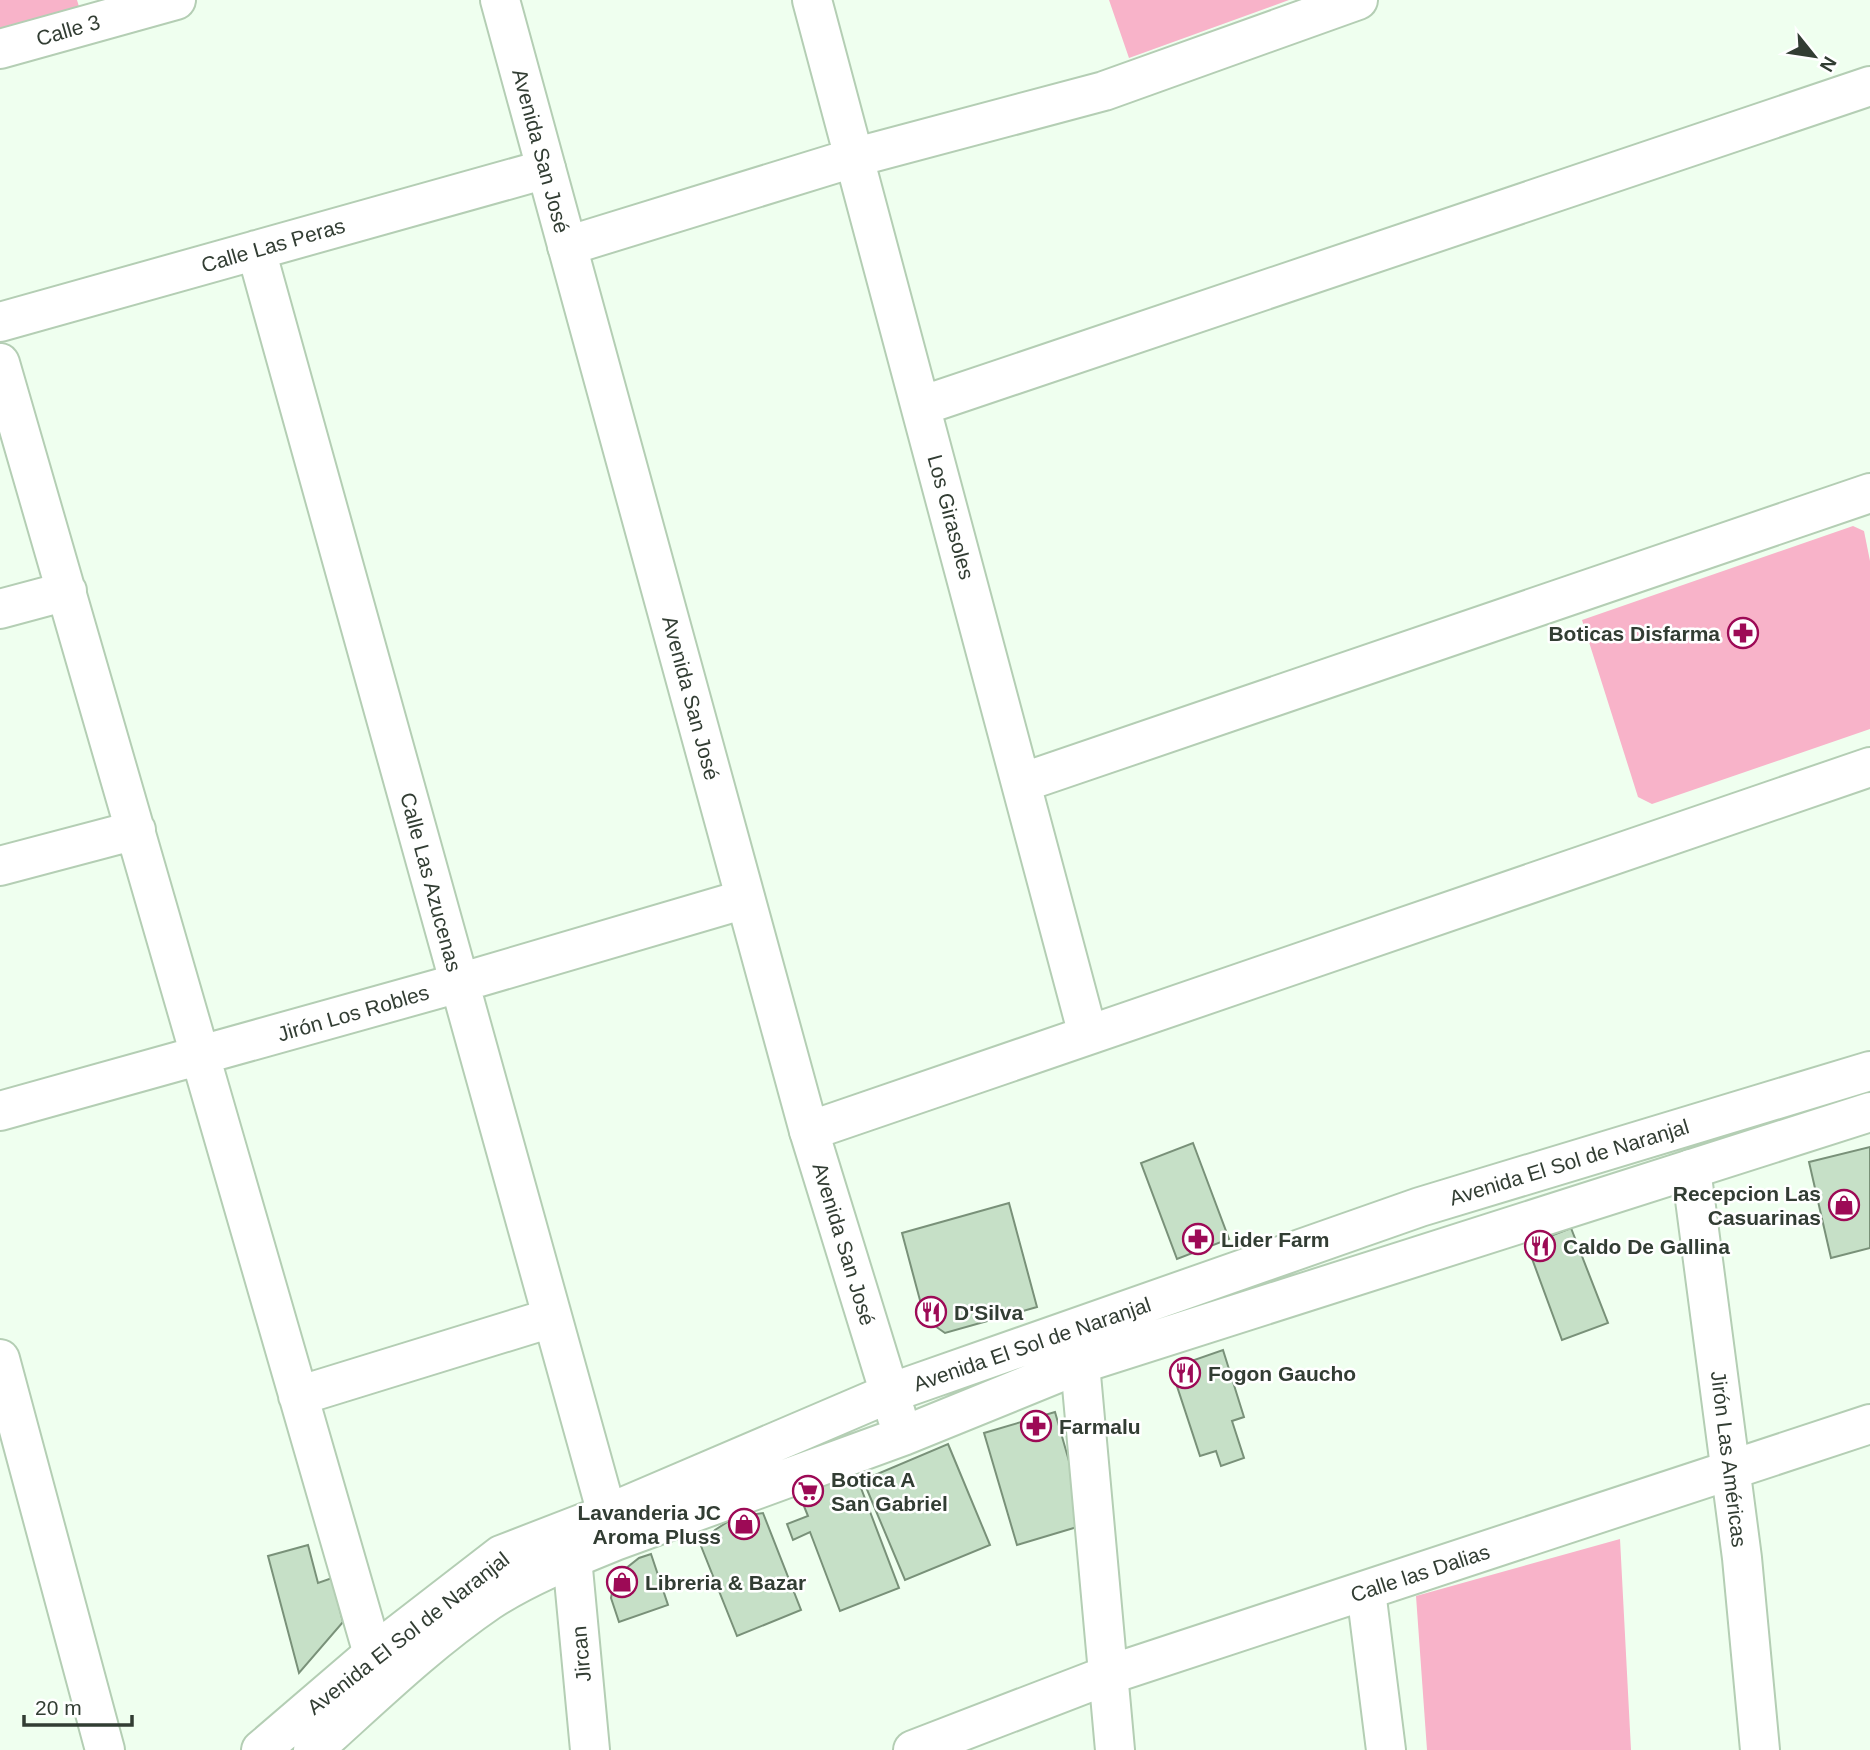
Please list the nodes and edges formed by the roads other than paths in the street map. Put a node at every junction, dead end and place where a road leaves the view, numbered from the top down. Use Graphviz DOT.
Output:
graph roads {
  1 [pos="176,0"];
  2 [pos="500,0"];
  3 [pos="812,0"];
  4 [pos="1359,0"];
  5 [pos="99,10"];
  6 [pos="0,49"];
  7 [pos="1870,86"];
  8 [pos="856,158"];
  9 [pos="546,169"];
  10 [pos="567,246"];
  11 [pos="256,250"];
  12 [pos="0,322"];
  13 [pos="0,363"];
  14 [pos="921,406"];
  15 [pos="1869,499"];
  16 [pos="67,592"];
  17 [pos="0,609"];
  18 [pos="1870,767"];
  19 [pos="1021,783"];
  20 [pos="136,830"];
  21 [pos="0,866"];
  22 [pos="746,899"];
  23 [pos="459,983"];
  24 [pos="1088,1035"];
  25 [pos="200,1056"];
  26 [pos="1870,1071"];
  27 [pos="0,1111"];
  28 [pos="1870,1112"];
  29 [pos="809,1131"];
  30 [pos="1691,1169"];
  31 [pos="551,1318"];
  32 [pos="0,1359"];
  33 [pos="1080,1364"];
  34 [pos="890,1393"];
  35 [pos="298,1396"];
  36 [pos="1870,1424"];
  37 [pos="903,1436"];
  38 [pos="1731,1469"];
  39 [pos="607,1514"];
  40 [pos="572,1558"];
  41 [pos="1366,1591"];
  42 [pos="373,1654"];
  43 [pos="1108,1675"];
  44 [pos="328,1743"];
  45 [pos="105,1750"];
  46 [pos="261,1750"];
  47 [pos="590,1750"];
  48 [pos="913,1750"];
  49 [pos="1115,1750"];
  50 [pos="1386,1750"];
  51 [pos="1760,1750"];
  1 -- 5 [label="street, Calle 3"];
  2 -- 9 [label="street, Avenida San José"];
  3 -- 8 [label="street, Los Girasoles"];
  4 -- 8 [label="street"];
  5 -- 6 [label="street, Calle 3"];
  7 -- 14 [label="street"];
  8 -- 10 [label="street"];
  8 -- 14 [label="street, Los Girasoles"];
  9 -- 10 [label="street, Avenida San José"];
  9 -- 11 [label="street, Calle Las Peras"];
  10 -- 22 [label="street, Avenida San José"];
  11 -- 12 [label="street, Calle Las Peras"];
  11 -- 23 [label="street, Calle Las Azucenas"];
  13 -- 16 [label="street"];
  14 -- 19 [label="street, Los Girasoles"];
  15 -- 19 [label="street"];
  16 -- 17 [label="street"];
  16 -- 20 [label="street"];
  18 -- 24 [label="street"];
  19 -- 24 [label="street, Los Girasoles"];
  20 -- 21 [label="street"];
  20 -- 25 [label="street"];
  22 -- 23 [label="street, Jirón Los Robles"];
  22 -- 29 [label="street, Avenida San José"];
  23 -- 25 [label="street, Jirón Los Robles"];
  23 -- 31 [label="street, Calle Las Azucenas"];
  24 -- 29 [label="street"];
  25 -- 27 [label="street, Jirón Los Robles"];
  25 -- 35 [label="street"];
  26 -- 34 [label="street, Avenida El Sol de Naranjal"];
  28 -- 30 [label="street, Avenida El Sol de Naranjal"];
  29 -- 34 [label="street, Avenida San José"];
  30 -- 33 [label="street, Avenida El Sol de Naranjal"];
  30 -- 38 [label="street, Jirón Las Américas"];
  31 -- 35 [label="street"];
  31 -- 39 [label="street, Calle Las Azucenas"];
  32 -- 45 [label="street"];
  33 -- 37 [label="street, Avenida El Sol de Naranjal"];
  33 -- 43 [label="street"];
  34 -- 37 [label="street, Avenida San José"];
  34 -- 39 [label="street, Avenida El Sol de Naranjal"];
  35 -- 42 [label="street"];
  36 -- 38 [label="street, Calle las Dalias"];
  37 -- 40 [label="street, Avenida El Sol de Naranjal"];
  38 -- 41 [label="street, Calle las Dalias"];
  38 -- 51 [label="street, Jirón Las Américas"];
  39 -- 42 [label="street, Avenida El Sol de Naranjal"];
  40 -- 44 [label="street, Avenida El Sol de Naranjal"];
  40 -- 47 [label="street, Jircan"];
  41 -- 43 [label="street, Calle las Dalias"];
  41 -- 50 [label="street"];
  42 -- 46 [label="street, Avenida El Sol de Naranjal"];
  43 -- 48 [label="street, Calle las Dalias"];
  43 -- 49 [label="street"];
}
